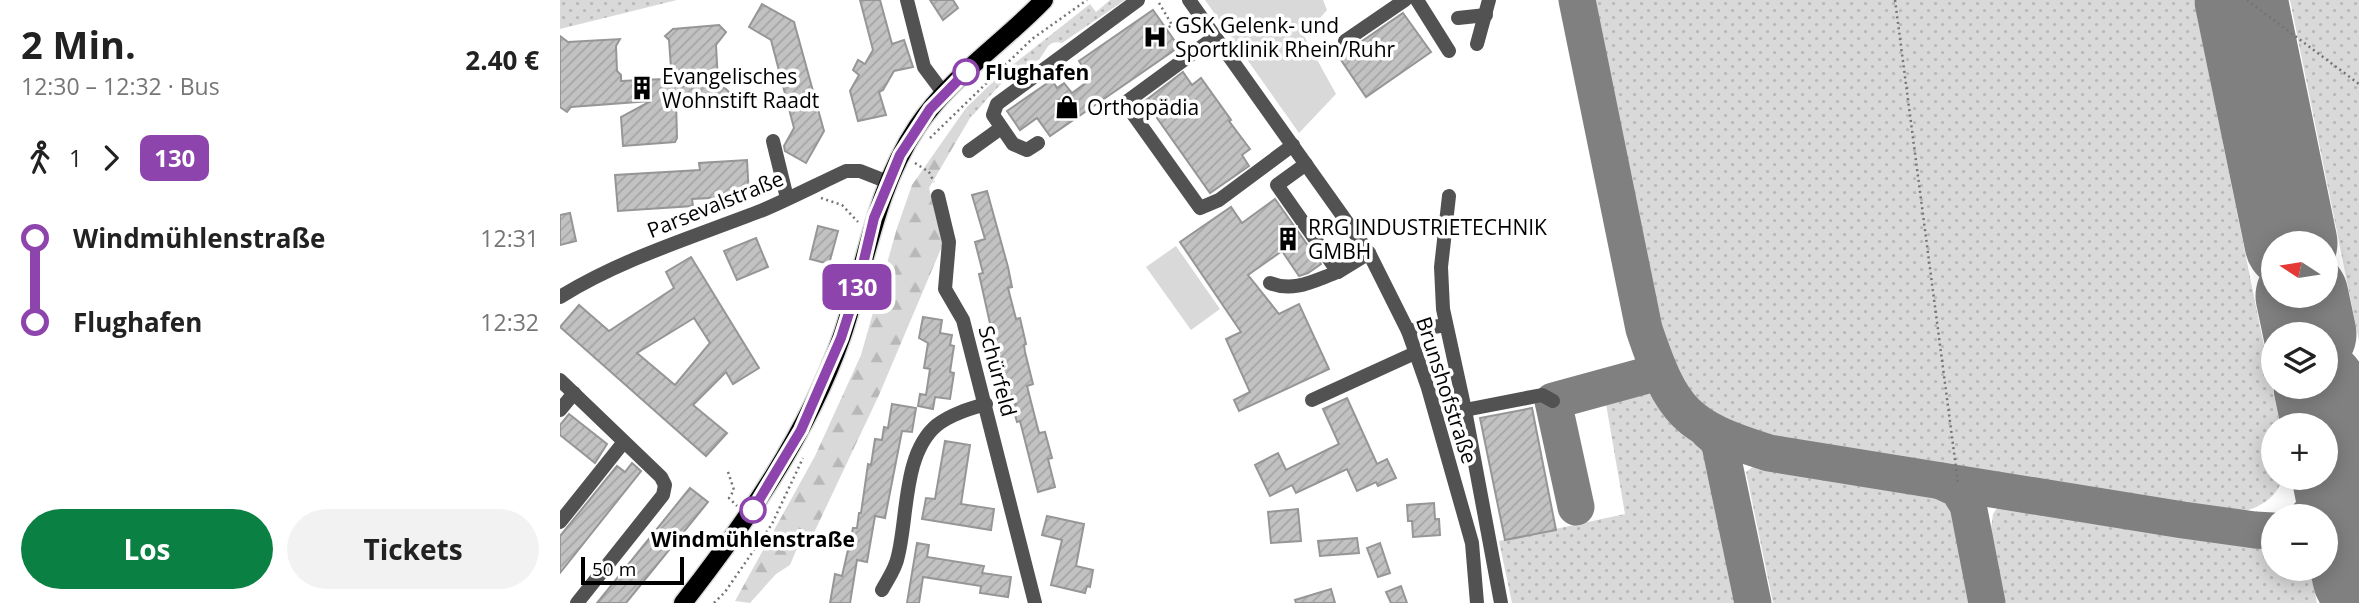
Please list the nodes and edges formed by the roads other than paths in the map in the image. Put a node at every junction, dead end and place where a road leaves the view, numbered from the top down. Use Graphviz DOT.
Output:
graph roads {
  1 [pos="907,0"];
  2 [pos="1044,0"];
  3 [pos="1138,0"];
  4 [pos="1189,0"];
  5 [pos="1405,0"];
  6 [pos="1417,0"];
  7 [pos="1488,7"];
  8 [pos="1458,18"];
  9 [pos="1215,37"];
  10 [pos="1345,41"];
  11 [pos="1477,44"];
  12 [pos="1449,51"];
  13 [pos="945,94"];
  14 [pos="1001,128"];
  15 [pos="774,141"];
  16 [pos="1038,144"];
  17 [pos="1293,145"];
  18 [pos="969,151"];
  19 [pos="1306,164"];
  20 [pos="888,182"];
  21 [pos="1449,195"];
  22 [pos="938,196"];
  23 [pos="787,198"];
  24 [pos="1369,253"];
  25 [pos="1338,272"];
  26 [pos="1270,283"];
  27 [pos="560,297"];
  28 [pos="1446,325"];
  29 [pos="1408,331"];
  30 [pos="1415,353"];
  31 [pos="560,380"];
  32 [pos="574,393"];
  33 [pos="1312,400"];
  34 [pos="1553,401"];
  35 [pos="986,404"];
  36 [pos="560,410"];
  37 [pos="1465,410"];
  38 [pos="624,443"];
  39 [pos="560,522"];
  40 [pos="882,590"];
  41 [pos="577,603"];
  42 [pos="683,603"];
  43 [pos="1035,603"];
  44 [pos="1477,603"];
  45 [pos="1501,603"];
  1 -- 13 [label="street"];
  2 -- 13 [label="main road"];
  3 -- 14 [label="street"];
  4 -- 9 [label="street, Brunshofstraße"];
  5 -- 10 [label="street"];
  6 -- 12 [label="street"];
  7 -- 8 [label="street"];
  7 -- 11 [label="street"];
  9 -- 17 [label="street, Brunshofstraße"];
  9 -- 17 [label="street"];
  13 -- 20 [label="main road"];
  14 -- 16 [label="street"];
  14 -- 18 [label="street"];
  15 -- 23 [label="street"];
  17 -- 19 [label="street, Brunshofstraße"];
  19 -- 24 [label="street, Brunshofstraße"];
  19 -- 25 [label="street"];
  20 -- 23 [label="street, Parsevalstraße"];
  20 -- 42 [label="main road"];
  21 -- 28 [label="street"];
  22 -- 35 [label="street, Schürfeld"];
  23 -- 27 [label="street, Parsevalstraße"];
  24 -- 25 [label="street"];
  24 -- 29 [label="street, Brunshofstraße"];
  25 -- 26 [label="street"];
  28 -- 29 [label="street"];
  28 -- 37 [label="street"];
  29 -- 30 [label="street, Brunshofstraße"];
  30 -- 33 [label="street"];
  30 -- 44 [label="street, Brunshofstraße"];
  31 -- 32 [label="street"];
  32 -- 36 [label="street"];
  32 -- 38 [label="street"];
  34 -- 37 [label="street"];
  35 -- 40 [label="street"];
  35 -- 43 [label="street, Schürfeld"];
  37 -- 45 [label="street"];
  38 -- 39 [label="street"];
  38 -- 41 [label="street"];
}
